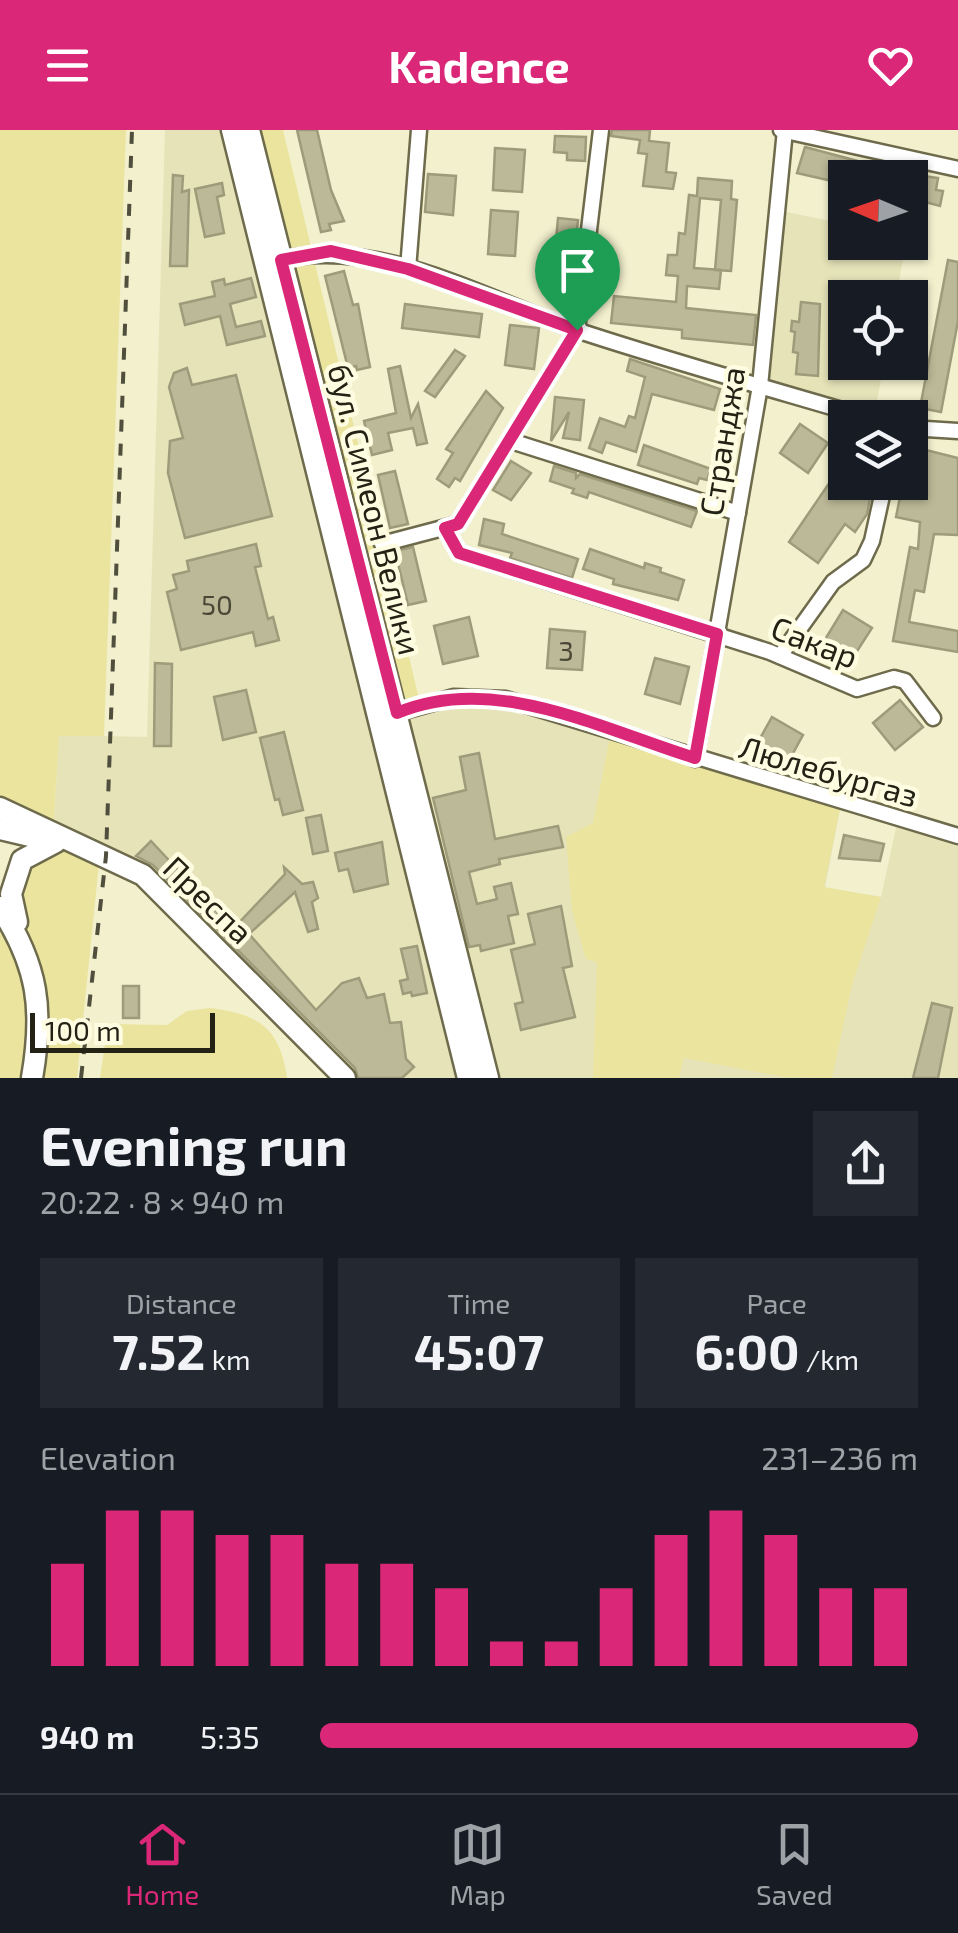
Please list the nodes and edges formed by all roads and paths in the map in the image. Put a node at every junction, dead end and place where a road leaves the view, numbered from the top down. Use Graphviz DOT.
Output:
graph roads {
  1 [pos="232,130"];
  2 [pos="249,130"];
  3 [pos="419,130"];
  4 [pos="601,130"];
  5 [pos="784,130"];
  6 [pos="958,168"];
  7 [pos="273,262"];
  8 [pos="408,269"];
  9 [pos="577,330"];
  10 [pos="760,386"];
  11 [pos="828,406"];
  12 [pos="928,430"];
  13 [pos="958,432"];
  14 [pos="511,441"];
  15 [pos="881,500"];
  16 [pos="738,513"];
  17 [pos="445,528"];
  18 [pos="382,544"];
  19 [pos="717,634"];
  20 [pos="780,656"];
  21 [pos="397,713"];
  22 [pos="932,718"];
  23 [pos="695,758"];
  24 [pos="7,813"];
  25 [pos="0,828"];
  26 [pos="958,836"];
  27 [pos="54,838"];
  28 [pos="0,907"];
  29 [pos="23,943"];
  30 [pos="32,1078"];
  31 [pos="345,1078"];
  32 [pos="468,1078"];
  33 [pos="488,1078"];
  1 -- 7 [label="main road, бул. Симеон Велики"];
  2 -- 7 [label="main road, бул. Симеон Велики"];
  3 -- 8 [label="street"];
  4 -- 9 [label="street"];
  5 -- 6 [label="street"];
  5 -- 10 [label="street, Странджа"];
  7 -- 8 [label="street"];
  7 -- 21 [label="main road, бул. Симеон Велики"];
  7 -- 32 [label="main road, бул. Симеон Велики"];
  8 -- 9 [label="street"];
  9 -- 10 [label="street"];
  9 -- 14 [label="street"];
  10 -- 11 [label="street"];
  10 -- 16 [label="street, Странджа"];
  12 -- 13 [label="street"];
  14 -- 16 [label="street"];
  14 -- 17 [label="street"];
  15 -- 20 [label="street"];
  16 -- 19 [label="street, Странджа"];
  17 -- 18 [label="street"];
  17 -- 19 [label="street, Сакар"];
  19 -- 20 [label="street, Сакар"];
  19 -- 23 [label="street, Странджа"];
  20 -- 22 [label="street, Сакар"];
  21 -- 23 [label="street, Люлебургаз"];
  21 -- 33 [label="main road, бул. Симеон Велики"];
  23 -- 26 [label="street, Люлебургаз"];
  24 -- 27 [label="main road, Преспа"];
  25 -- 27 [label="main road"];
  27 -- 29 [label="main road"];
  27 -- 31 [label="main road, Преспа"];
  28 -- 29 [label="main road"];
  29 -- 30 [label="main road"];
}
